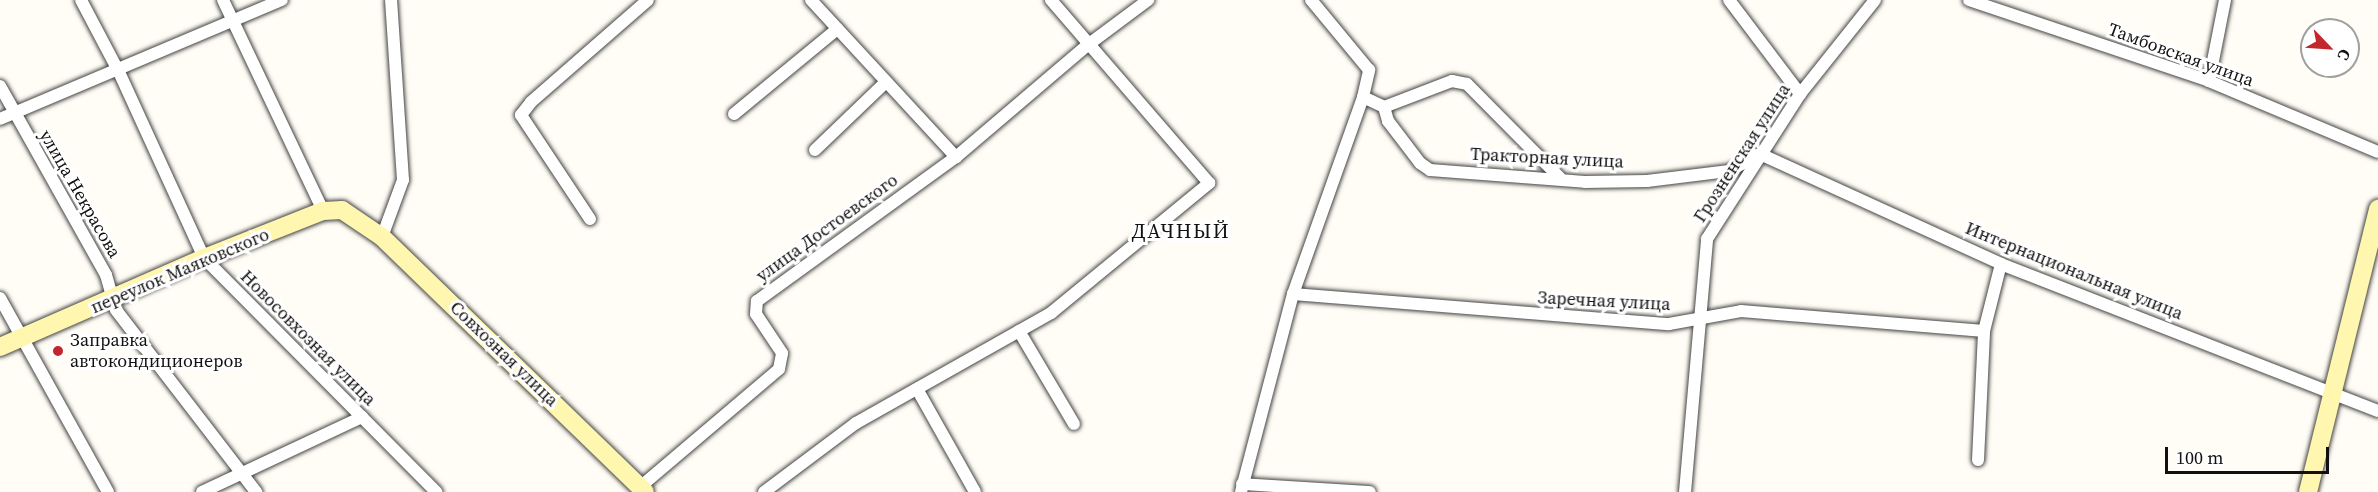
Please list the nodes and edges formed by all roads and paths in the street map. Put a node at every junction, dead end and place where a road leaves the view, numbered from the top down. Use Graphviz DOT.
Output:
graph roads {
  1 [pos="81,0"];
  2 [pos="223,0"];
  3 [pos="282,0"];
  4 [pos="391,0"];
  5 [pos="648,0"];
  6 [pos="811,0"];
  7 [pos="1051,0"];
  8 [pos="1148,0"];
  9 [pos="1311,0"];
  10 [pos="1729,0"];
  11 [pos="1875,0"];
  12 [pos="1969,0"];
  13 [pos="2225,0"];
  14 [pos="231,20"];
  15 [pos="837,29"];
  16 [pos="1089,44"];
  17 [pos="119,72"];
  18 [pos="2209,81"];
  19 [pos="886,82"];
  20 [pos="0,86"];
  21 [pos="1800,94"];
  22 [pos="1363,97"];
  23 [pos="1384,107"];
  24 [pos="14,114"];
  25 [pos="734,114"];
  26 [pos="0,119"];
  27 [pos="814,150"];
  28 [pos="2378,152"];
  29 [pos="1760,154"];
  30 [pos="956,157"];
  31 [pos="1560,178"];
  32 [pos="2378,209"];
  33 [pos="323,211"];
  34 [pos="360,218"];
  35 [pos="590,219"];
  36 [pos="382,237"];
  37 [pos="204,258"];
  38 [pos="2001,264"];
  39 [pos="1293,294"];
  40 [pos="0,298"];
  41 [pos="111,302"];
  42 [pos="1700,321"];
  43 [pos="1019,331"];
  44 [pos="1984,331"];
  45 [pos="22,338"];
  46 [pos="0,347"];
  47 [pos="917,389"];
  48 [pos="2330,392"];
  49 [pos="2378,411"];
  50 [pos="362,417"];
  51 [pos="1074,424"];
  52 [pos="1978,460"];
  53 [pos="244,476"];
  54 [pos="1242,488"];
  55 [pos="643,489"];
  56 [pos="108,492"];
  57 [pos="202,492"];
  58 [pos="256,492"];
  59 [pos="436,492"];
  60 [pos="764,492"];
  61 [pos="975,492"];
  62 [pos="1370,492"];
  63 [pos="1685,492"];
  64 [pos="2308,492"];
  1 -- 17 [label="street, Новосовхозная улица"];
  2 -- 14 [label="street"];
  3 -- 14 [label="street"];
  4 -- 36 [label="street"];
  5 -- 35 [label="street"];
  6 -- 15 [label="street"];
  7 -- 16 [label="street"];
  8 -- 16 [label="street, улица Достоевского"];
  9 -- 22 [label="street"];
  10 -- 21 [label="street"];
  11 -- 21 [label="street, Грозненская улица"];
  12 -- 18 [label="street, Тамбовская улица"];
  13 -- 18 [label="street"];
  14 -- 17 [label="street"];
  14 -- 33 [label="street"];
  15 -- 19 [label="street"];
  15 -- 25 [label="street"];
  16 -- 30 [label="street, улица Достоевского"];
  16 -- 43 [label="street"];
  17 -- 24 [label="street"];
  17 -- 37 [label="street, Новосовхозная улица"];
  18 -- 28 [label="street, Тамбовская улица"];
  19 -- 27 [label="street"];
  19 -- 30 [label="street"];
  20 -- 24 [label="street, улица Некрасова"];
  21 -- 29 [label="street, Грозненская улица"];
  22 -- 23 [label="street"];
  22 -- 39 [label="street"];
  23 -- 31 [label="street, Тракторная улица"];
  23 -- 31 [label="street"];
  24 -- 26 [label="street"];
  24 -- 41 [label="street, улица Некрасова"];
  29 -- 31 [label="street, Тракторная улица"];
  29 -- 38 [label="street, Интернациональная улица"];
  29 -- 42 [label="street, Грозненская улица"];
  30 -- 55 [label="street, улица Достоевского"];
  32 -- 48 [label="street"];
  33 -- 34 [label="street, переулок Маяковского"];
  33 -- 37 [label="street, переулок Маяковского"];
  34 -- 36 [label="street, Совхозная улица"];
  36 -- 55 [label="street, Совхозная улица"];
  37 -- 41 [label="street, переулок Маяковского"];
  37 -- 50 [label="street, Новосовхозная улица"];
  38 -- 44 [label="street"];
  38 -- 48 [label="street, Интернациональная улица"];
  39 -- 42 [label="street, Заречная улица"];
  39 -- 54 [label="street"];
  40 -- 45 [label="street"];
  41 -- 45 [label="street, переулок Маяковского"];
  41 -- 53 [label="street, улица Некрасова"];
  42 -- 44 [label="street, Заречная улица"];
  42 -- 63 [label="street, Грозненская улица"];
  43 -- 47 [label="street"];
  43 -- 51 [label="street"];
  44 -- 52 [label="street"];
  45 -- 46 [label="street, переулок Маяковского"];
  45 -- 56 [label="street"];
  47 -- 60 [label="street"];
  47 -- 61 [label="street"];
  48 -- 49 [label="street, Интернациональная улица"];
  48 -- 64 [label="street"];
  50 -- 53 [label="street"];
  50 -- 59 [label="street, Новосовхозная улица"];
  53 -- 57 [label="street"];
  53 -- 58 [label="street, улица Некрасова"];
  54 -- 62 [label="street"];
}
